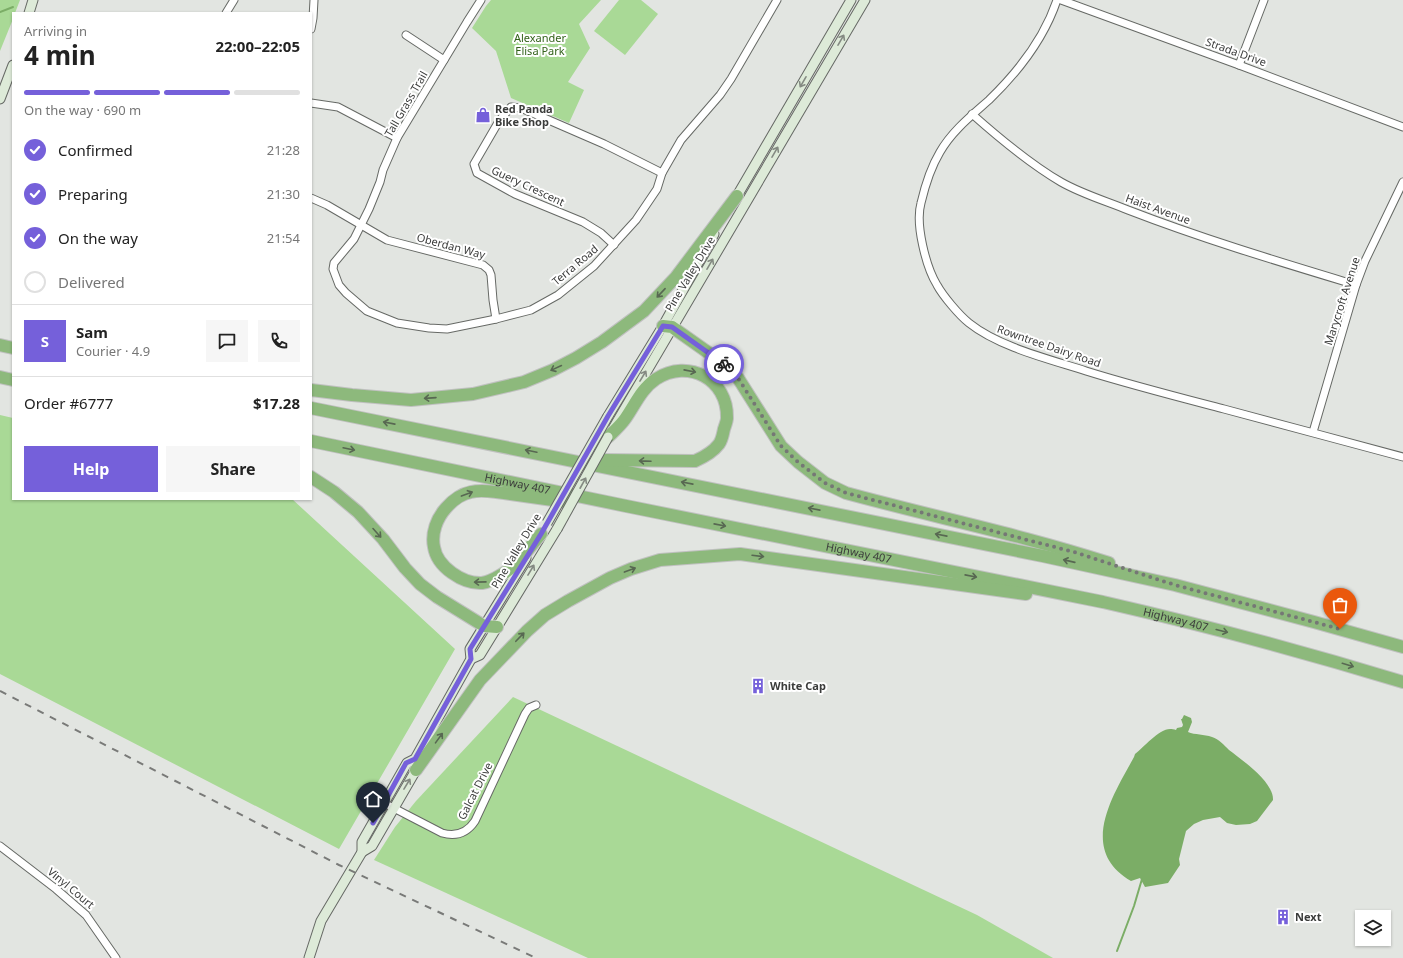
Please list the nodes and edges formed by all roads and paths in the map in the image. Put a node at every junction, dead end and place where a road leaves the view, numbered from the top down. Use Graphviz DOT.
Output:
graph roads {
  1 [pos="33,0"];
  2 [pos="234,0"];
  3 [pos="314,0"];
  4 [pos="482,0"];
  5 [pos="777,0"];
  6 [pos="851,0"];
  7 [pos="865,0"];
  8 [pos="1057,0"];
  9 [pos="1060,0"];
  10 [pos="1264,0"];
  11 [pos="29,12"];
  12 [pos="227,12"];
  13 [pos="312,24"];
  14 [pos="406,34"];
  15 [pos="444,60"];
  16 [pos="1239,65"];
  17 [pos="12,68"];
  18 [pos="0,99"];
  19 [pos="312,103"];
  20 [pos="972,114"];
  21 [pos="1403,127"];
  22 [pos="398,138"];
  23 [pos="662,173"];
  24 [pos="1403,182"];
  25 [pos="737,196"];
  26 [pos="312,198"];
  27 [pos="360,226"];
  28 [pos="614,245"];
  29 [pos="1356,285"];
  30 [pos="496,319"];
  31 [pos="668,327"];
  32 [pos="0,345"];
  33 [pos="12,348"];
  34 [pos="0,377"];
  35 [pos="12,380"];
  36 [pos="312,390"];
  37 [pos="312,408"];
  38 [pos="618,423"];
  39 [pos="1312,432"];
  40 [pos="608,437"];
  41 [pos="312,440"];
  42 [pos="1403,457"];
  43 [pos="569,459"];
  44 [pos="312,478"];
  45 [pos="626,506"];
  46 [pos="541,534"];
  47 [pos="1175,585"];
  48 [pos="1103,602"];
  49 [pos="484,626"];
  50 [pos="497,627"];
  51 [pos="1403,647"];
  52 [pos="471,659"];
  53 [pos="1403,682"];
  54 [pos="536,705"];
  55 [pos="416,764"];
  56 [pos="384,803"];
  57 [pos="393,808"];
  58 [pos="0,846"];
  59 [pos="362,852"];
  60 [pos="116,958"];
  61 [pos="309,958"];
  1 -- 11 [label="main road"];
  2 -- 12 [label="street"];
  3 -- 13 [label="street"];
  4 -- 15 [label="street, Tall Grass Trail"];
  5 -- 23 [label="street, Terra Road"];
  6 -- 25 [label="main road, Pine Valley Drive, one-way"];
  31 -- 7 [label="main road, Pine Valley Drive, one-way"];
  8 -- 20 [label="street, Rowntree Dairy Road"];
  9 -- 16 [label="street, Strada Drive"];
  10 -- 16 [label="street"];
  14 -- 15 [label="street"];
  15 -- 22 [label="street, Tall Grass Trail"];
  16 -- 21 [label="street, Strada Drive"];
  17 -- 18 [label="main road"];
  19 -- 22 [label="street"];
  20 -- 29 [label="street, Haist Avenue"];
  20 -- 39 [label="street, Rowntree Dairy Road"];
  22 -- 27 [label="street, Tall Grass Trail"];
  23 -- 28 [label="street, Terra Road"];
  23 -- 28 [label="street, Guery Crescent"];
  24 -- 29 [label="street, Marycroft Avenue"];
  25 -- 31 [label="main road, Pine Valley Drive"];
  25 -- 36 [label="highway, one-way"];
  26 -- 27 [label="street, Oberdan Way"];
  27 -- 30 [label="street, Oberdan Way"];
  27 -- 30 [label="street, Terra Road"];
  28 -- 30 [label="street, Terra Road"];
  29 -- 39 [label="street, Marycroft Avenue"];
  38 -- 31 [label="main road, Pine Valley Drive, one-way"];
  31 -- 46 [label="main road, Pine Valley Drive, bridge"];
  31 -- 47 [label="highway"];
  32 -- 33 [label="highway"];
  34 -- 35 [label="highway"];
  43 -- 37 [label="highway, one-way"];
  38 -- 40 [label="highway"];
  38 -- 43 [label="highway, one-way"];
  39 -- 42 [label="street, Rowntree Dairy Road"];
  50 -- 40 [label="main road, Pine Valley Drive, one-way, bridge"];
  41 -- 45 [label="highway, Highway 407, one-way"];
  47 -- 43 [label="highway, one-way"];
  44 -- 49 [label="highway, one-way"];
  46 -- 45 [label="highway, one-way"];
  45 -- 48 [label="highway, Highway 407, one-way"];
  46 -- 49 [label="main road, Pine Valley Drive"];
  47 -- 51 [label="highway"];
  48 -- 53 [label="highway, Highway 407, one-way"];
  55 -- 48 [label="highway, one-way"];
  49 -- 50 [label="highway"];
  49 -- 52 [label="main road, Pine Valley Drive"];
  50 -- 52 [label="main road, Pine Valley Drive"];
  52 -- 55 [label="main road, Pine Valley Drive"];
  54 -- 57 [label="street, Galcat Drive"];
  55 -- 56 [label="main road, Pine Valley Drive"];
  57 -- 55 [label="main road, Pine Valley Drive, one-way"];
  56 -- 57 [label="street, Galcat Drive"];
  56 -- 59 [label="main road, Pine Valley Drive"];
  57 -- 59 [label="main road, Pine Valley Drive"];
  58 -- 60 [label="street, Vinyl Court"];
  59 -- 61 [label="main road, Pine Valley Drive"];
}
